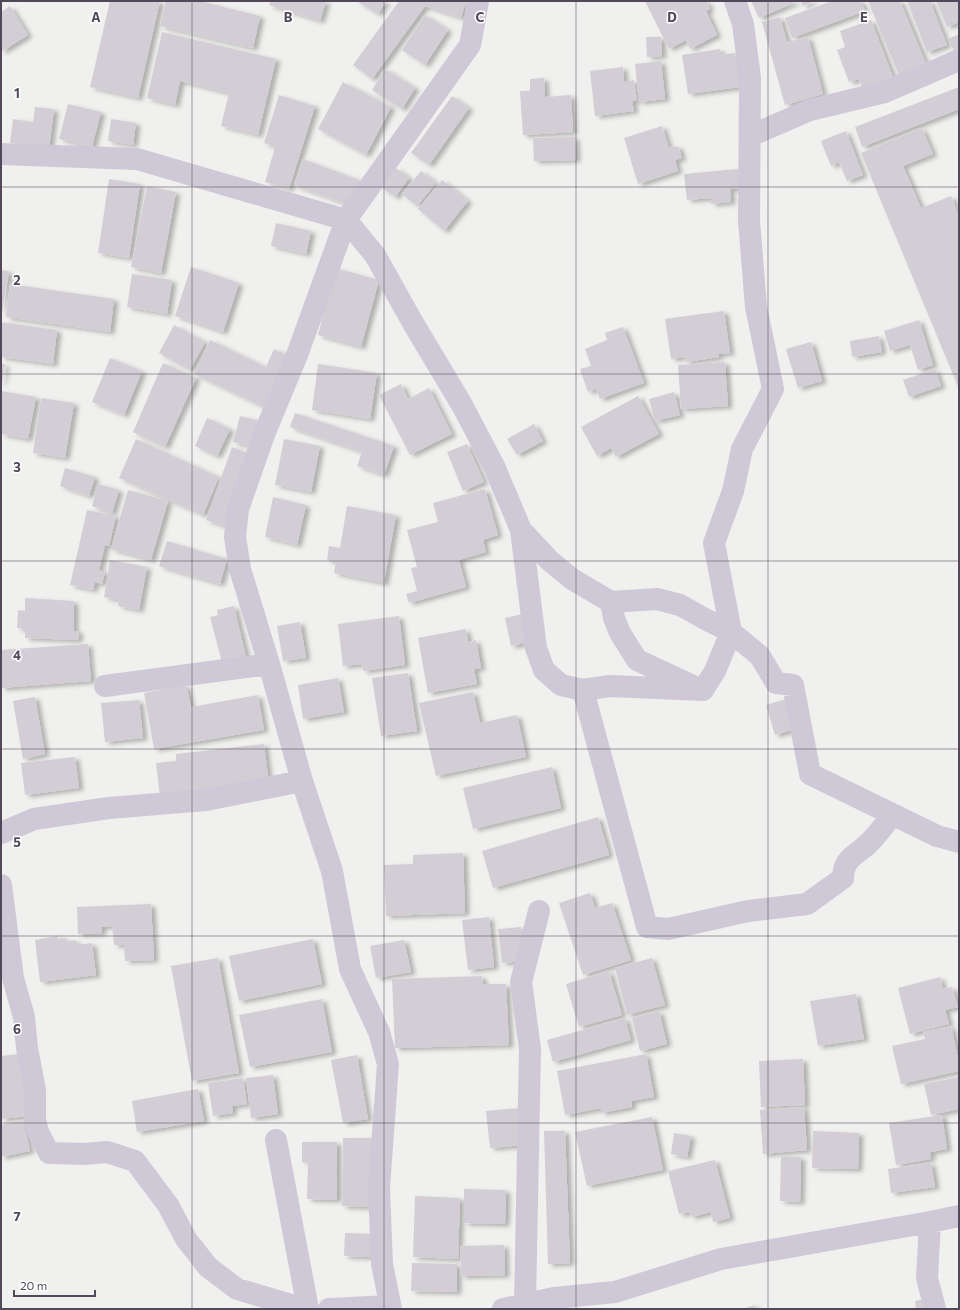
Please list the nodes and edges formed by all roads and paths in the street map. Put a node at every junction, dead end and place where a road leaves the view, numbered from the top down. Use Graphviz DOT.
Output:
graph roads {
  1 [pos="478,1"];
  2 [pos="735,1"];
  3 [pos="959,60"];
  4 [pos="750,136"];
  5 [pos="1,154"];
  6 [pos="346,220"];
  7 [pos="521,530"];
  8 [pos="611,602"];
  9 [pos="732,632"];
  10 [pos="269,664"];
  11 [pos="105,686"];
  12 [pos="583,690"];
  13 [pos="703,690"];
  14 [pos="302,781"];
  15 [pos="892,815"];
  16 [pos="1,833"];
  17 [pos="959,842"];
  18 [pos="1,885"];
  19 [pos="539,911"];
  20 [pos="7,979"];
  21 [pos="276,1140"];
  22 [pos="959,1216"];
  23 [pos="930,1222"];
  24 [pos="617,1301"];
  25 [pos="525,1305"];
  26 [pos="390,1308"];
  27 [pos="305,1309"];
  28 [pos="308,1309"];
  29 [pos="329,1309"];
  30 [pos="503,1309"];
  31 [pos="935,1309"];
  1 -- 6 [label="street"];
  2 -- 4 [label="street"];
  3 -- 4 [label="street"];
  4 -- 9 [label="street"];
  5 -- 6 [label="street"];
  6 -- 7 [label="street"];
  6 -- 10 [label="street"];
  7 -- 8 [label="street"];
  7 -- 12 [label="street"];
  8 -- 9 [label="street"];
  8 -- 13 [label="street"];
  9 -- 13 [label="street"];
  9 -- 15 [label="street"];
  10 -- 11 [label="street"];
  10 -- 14 [label="street"];
  12 -- 13 [label="street"];
  12 -- 15 [label="street"];
  14 -- 16 [label="street"];
  14 -- 26 [label="street"];
  15 -- 17 [label="street"];
  18 -- 20 [label="street"];
  19 -- 25 [label="street"];
  20 -- 27 [label="street"];
  21 -- 28 [label="street"];
  22 -- 23 [label="street"];
  23 -- 24 [label="street"];
  23 -- 31 [label="street"];
  24 -- 25 [label="street"];
  25 -- 30 [label="street"];
  26 -- 29 [label="street"];
}
